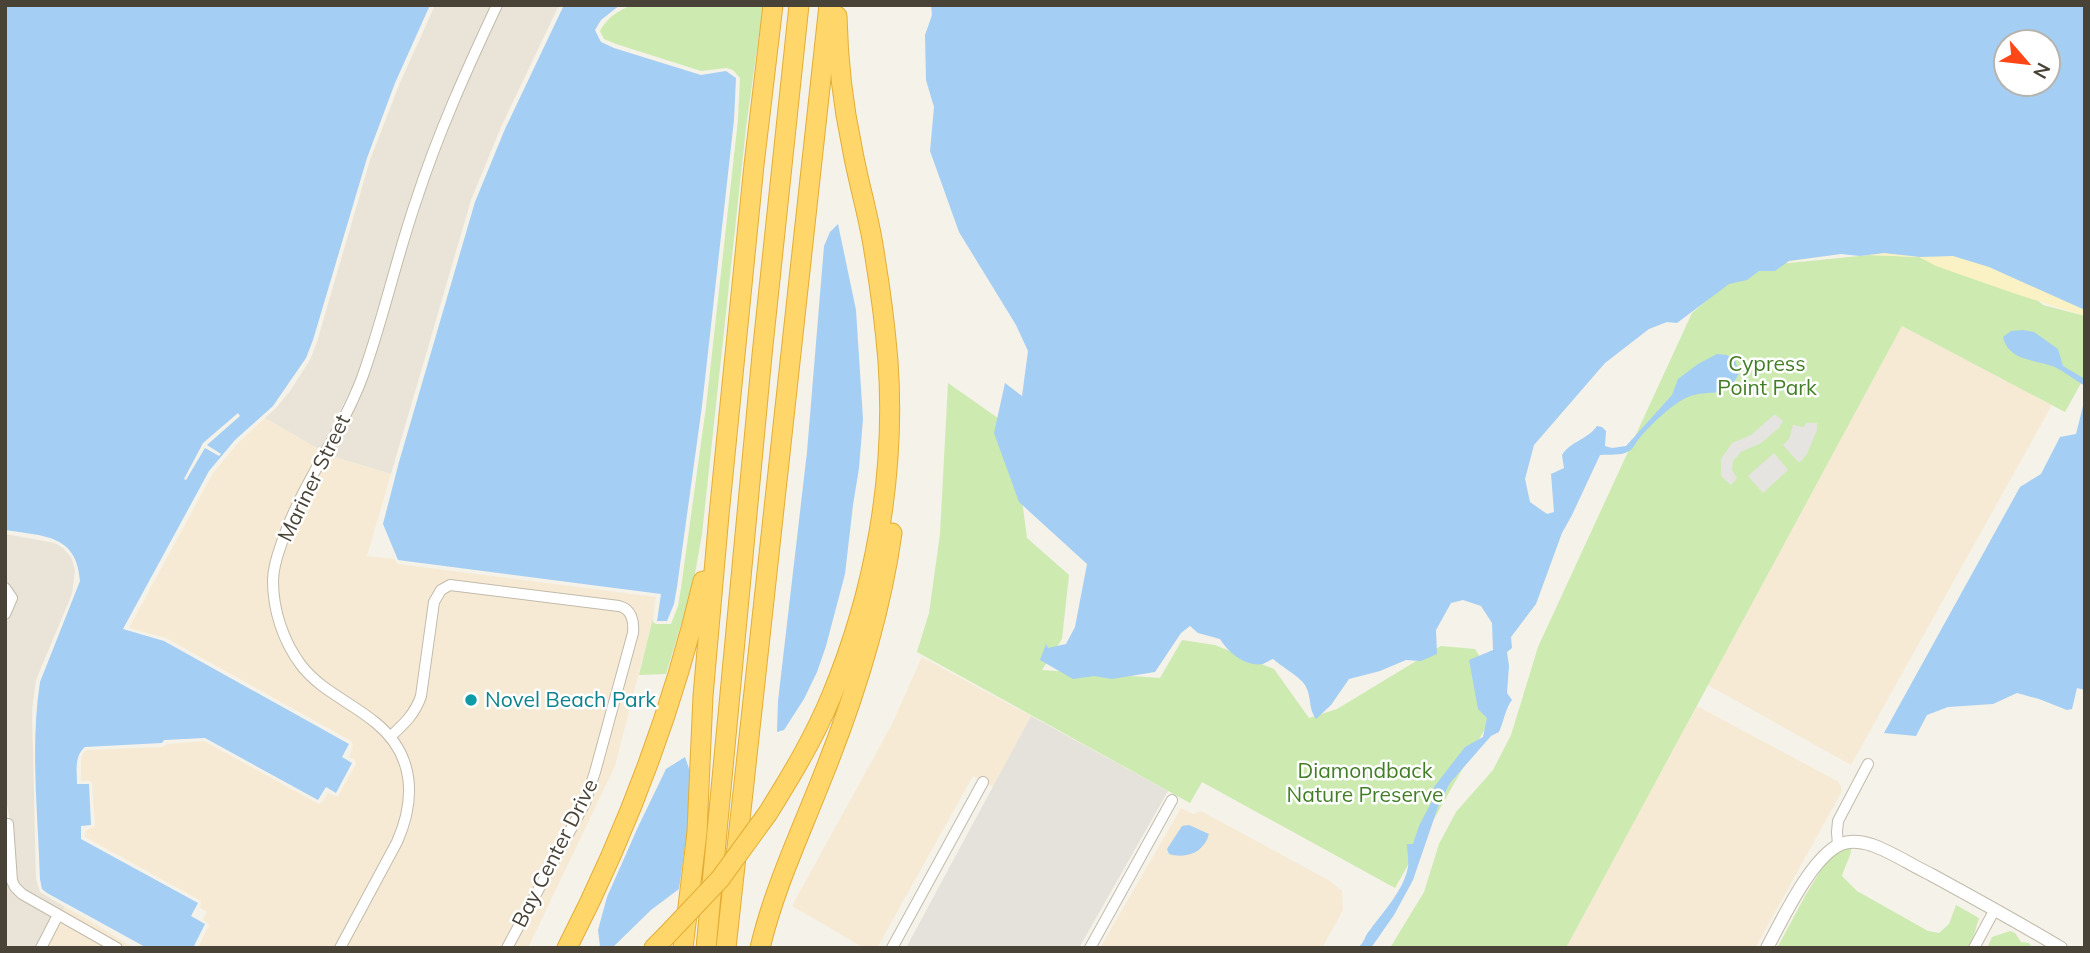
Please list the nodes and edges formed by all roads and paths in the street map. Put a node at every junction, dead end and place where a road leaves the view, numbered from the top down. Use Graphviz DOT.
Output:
graph roads {
  1 [pos="497,5"];
  2 [pos="774,5"];
  3 [pos="799,5"];
  4 [pos="829,5"];
  5 [pos="837,5"];
  6 [pos="874,248"];
  7 [pos="719,515"];
  8 [pos="5,588"];
  9 [pos="5,614"];
  10 [pos="391,736"];
  11 [pos="1868,764"];
  12 [pos="983,782"];
  13 [pos="1172,800"];
  14 [pos="6,821"];
  15 [pos="1838,845"];
  16 [pos="1995,909"];
  17 [pos="58,915"];
  18 [pos="660,942"];
  19 [pos="41,948"];
  20 [pos="117,948"];
  21 [pos="340,948"];
  22 [pos="507,948"];
  23 [pos="567,948"];
  24 [pos="683,948"];
  25 [pos="706,948"];
  26 [pos="726,948"];
  27 [pos="760,948"];
  28 [pos="891,948"];
  29 [pos="1090,948"];
  30 [pos="1767,948"];
  31 [pos="1974,948"];
  32 [pos="2061,948"];
  1 -- 10 [label="street, Mariner Street"];
  2 -- 7 [label="highway"];
  3 -- 25 [label="highway"];
  4 -- 26 [label="highway"];
  5 -- 6 [label="highway"];
  6 -- 18 [label="highway, bridge"];
  6 -- 27 [label="highway"];
  7 -- 23 [label="highway"];
  7 -- 24 [label="highway"];
  8 -- 9 [label="street"];
  10 -- 21 [label="street, Mariner Street"];
  10 -- 22 [label="street, Bay Center Drive"];
  11 -- 15 [label="street"];
  12 -- 28 [label="street"];
  13 -- 29 [label="street"];
  14 -- 17 [label="street"];
  15 -- 16 [label="street"];
  15 -- 30 [label="street"];
  16 -- 31 [label="street"];
  16 -- 32 [label="street"];
  17 -- 19 [label="street"];
  17 -- 20 [label="street"];
}
